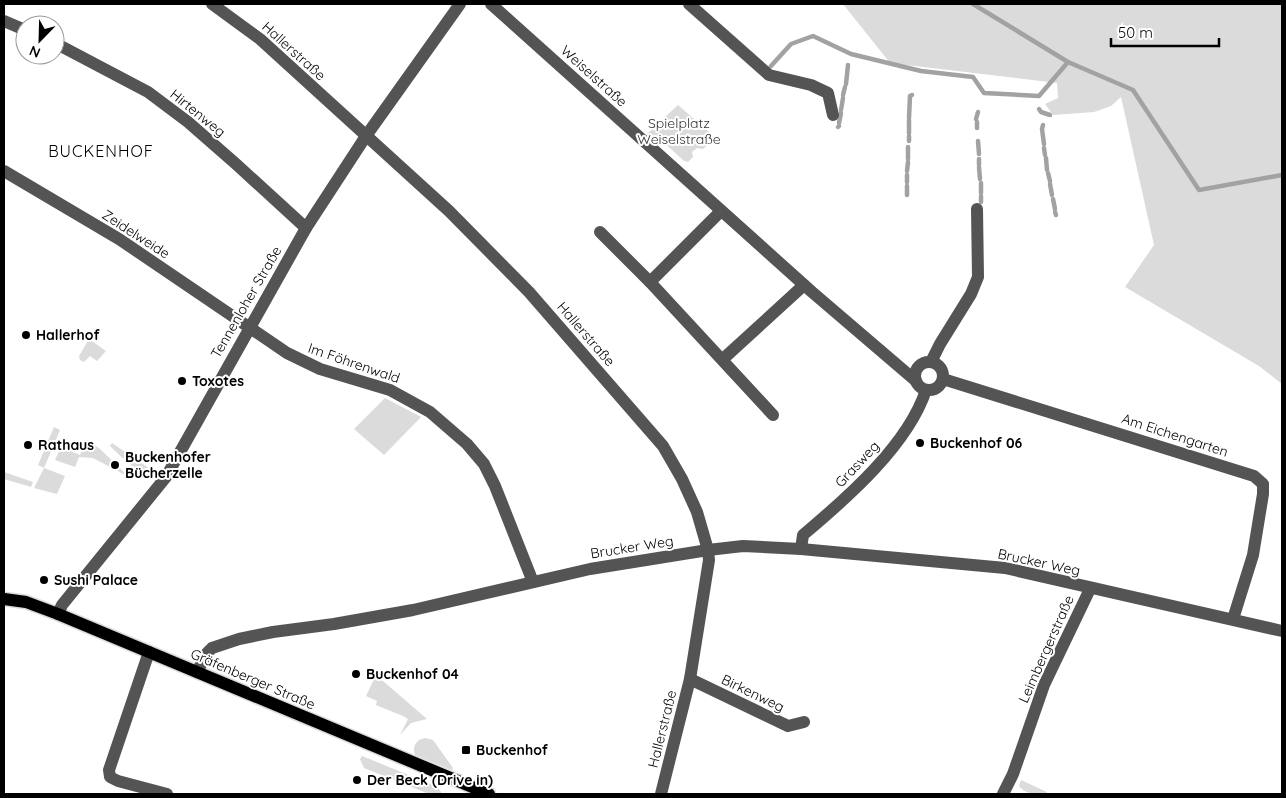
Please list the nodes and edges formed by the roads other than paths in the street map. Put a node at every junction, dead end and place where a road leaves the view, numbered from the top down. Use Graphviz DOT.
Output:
graph roads {
  1 [pos="212,4"];
  2 [pos="460,4"];
  3 [pos="491,4"];
  4 [pos="689,4"];
  5 [pos="65,48"];
  6 [pos="833,115"];
  7 [pos="366,136"];
  8 [pos="4,171"];
  9 [pos="977,209"];
  10 [pos="721,211"];
  11 [pos="306,228"];
  12 [pos="600,232"];
  13 [pos="650,282"];
  14 [pos="804,285"];
  15 [pos="248,329"];
  16 [pos="723,359"];
  17 [pos="931,362"];
  18 [pos="943,379"];
  19 [pos="916,381"];
  20 [pos="926,390"];
  21 [pos="774,415"];
  22 [pos="801,549"];
  23 [pos="708,550"];
  24 [pos="533,582"];
  25 [pos="1090,589"];
  26 [pos="4,599"];
  27 [pos="58,614"];
  28 [pos="1234,619"];
  29 [pos="1282,631"];
  30 [pos="149,652"];
  31 [pos="197,672"];
  32 [pos="690,679"];
  33 [pos="804,722"];
  34 [pos="1008,793"];
  35 [pos="167,794"];
  36 [pos="489,794"];
  37 [pos="661,794"];
  1 -- 7 [label="street, Hallerstraße"];
  2 -- 7 [label="street, Tennenloher Straße"];
  3 -- 10 [label="street, Weiselstraße"];
  4 -- 6 [label="street"];
  5 -- 11 [label="street, Hirtenweg"];
  7 -- 11 [label="street, Tennenloher Straße"];
  7 -- 23 [label="street, Hallerstraße"];
  8 -- 15 [label="street, Zeidelweide"];
  9 -- 17 [label="street"];
  10 -- 13 [label="street"];
  10 -- 14 [label="street, Weiselstraße"];
  11 -- 15 [label="street, Tennenloher Straße"];
  12 -- 13 [label="street"];
  13 -- 16 [label="street"];
  14 -- 16 [label="street"];
  14 -- 19 [label="street, Weiselstraße"];
  15 -- 24 [label="street, Im Föhrenwald"];
  15 -- 27 [label="street, Tennenloher Straße"];
  16 -- 21 [label="street"];
  17 -- 18 [label="street"];
  17 -- 19 [label="street"];
  18 -- 20 [label="street"];
  18 -- 28 [label="street, Am Eichengarten"];
  19 -- 20 [label="street"];
  20 -- 22 [label="street, Grasweg"];
  22 -- 23 [label="street, Brucker Weg"];
  22 -- 25 [label="street, Brucker Weg"];
  23 -- 24 [label="street, Brucker Weg"];
  23 -- 32 [label="street, Hallerstraße"];
  24 -- 31 [label="street, Brucker Weg"];
  25 -- 28 [label="street, Leimbergerstraße"];
  25 -- 34 [label="street, Leimbergerstraße"];
  26 -- 27 [label="main road, Gräfenberger Straße"];
  27 -- 30 [label="main road, Gräfenberger Straße"];
  28 -- 29 [label="street, Leimbergerstraße"];
  30 -- 31 [label="main road, Gräfenberger Straße"];
  30 -- 35 [label="street"];
  31 -- 36 [label="main road, Gräfenberger Straße"];
  32 -- 33 [label="street, Birkenweg"];
  32 -- 37 [label="street, Hallerstraße"];
}
